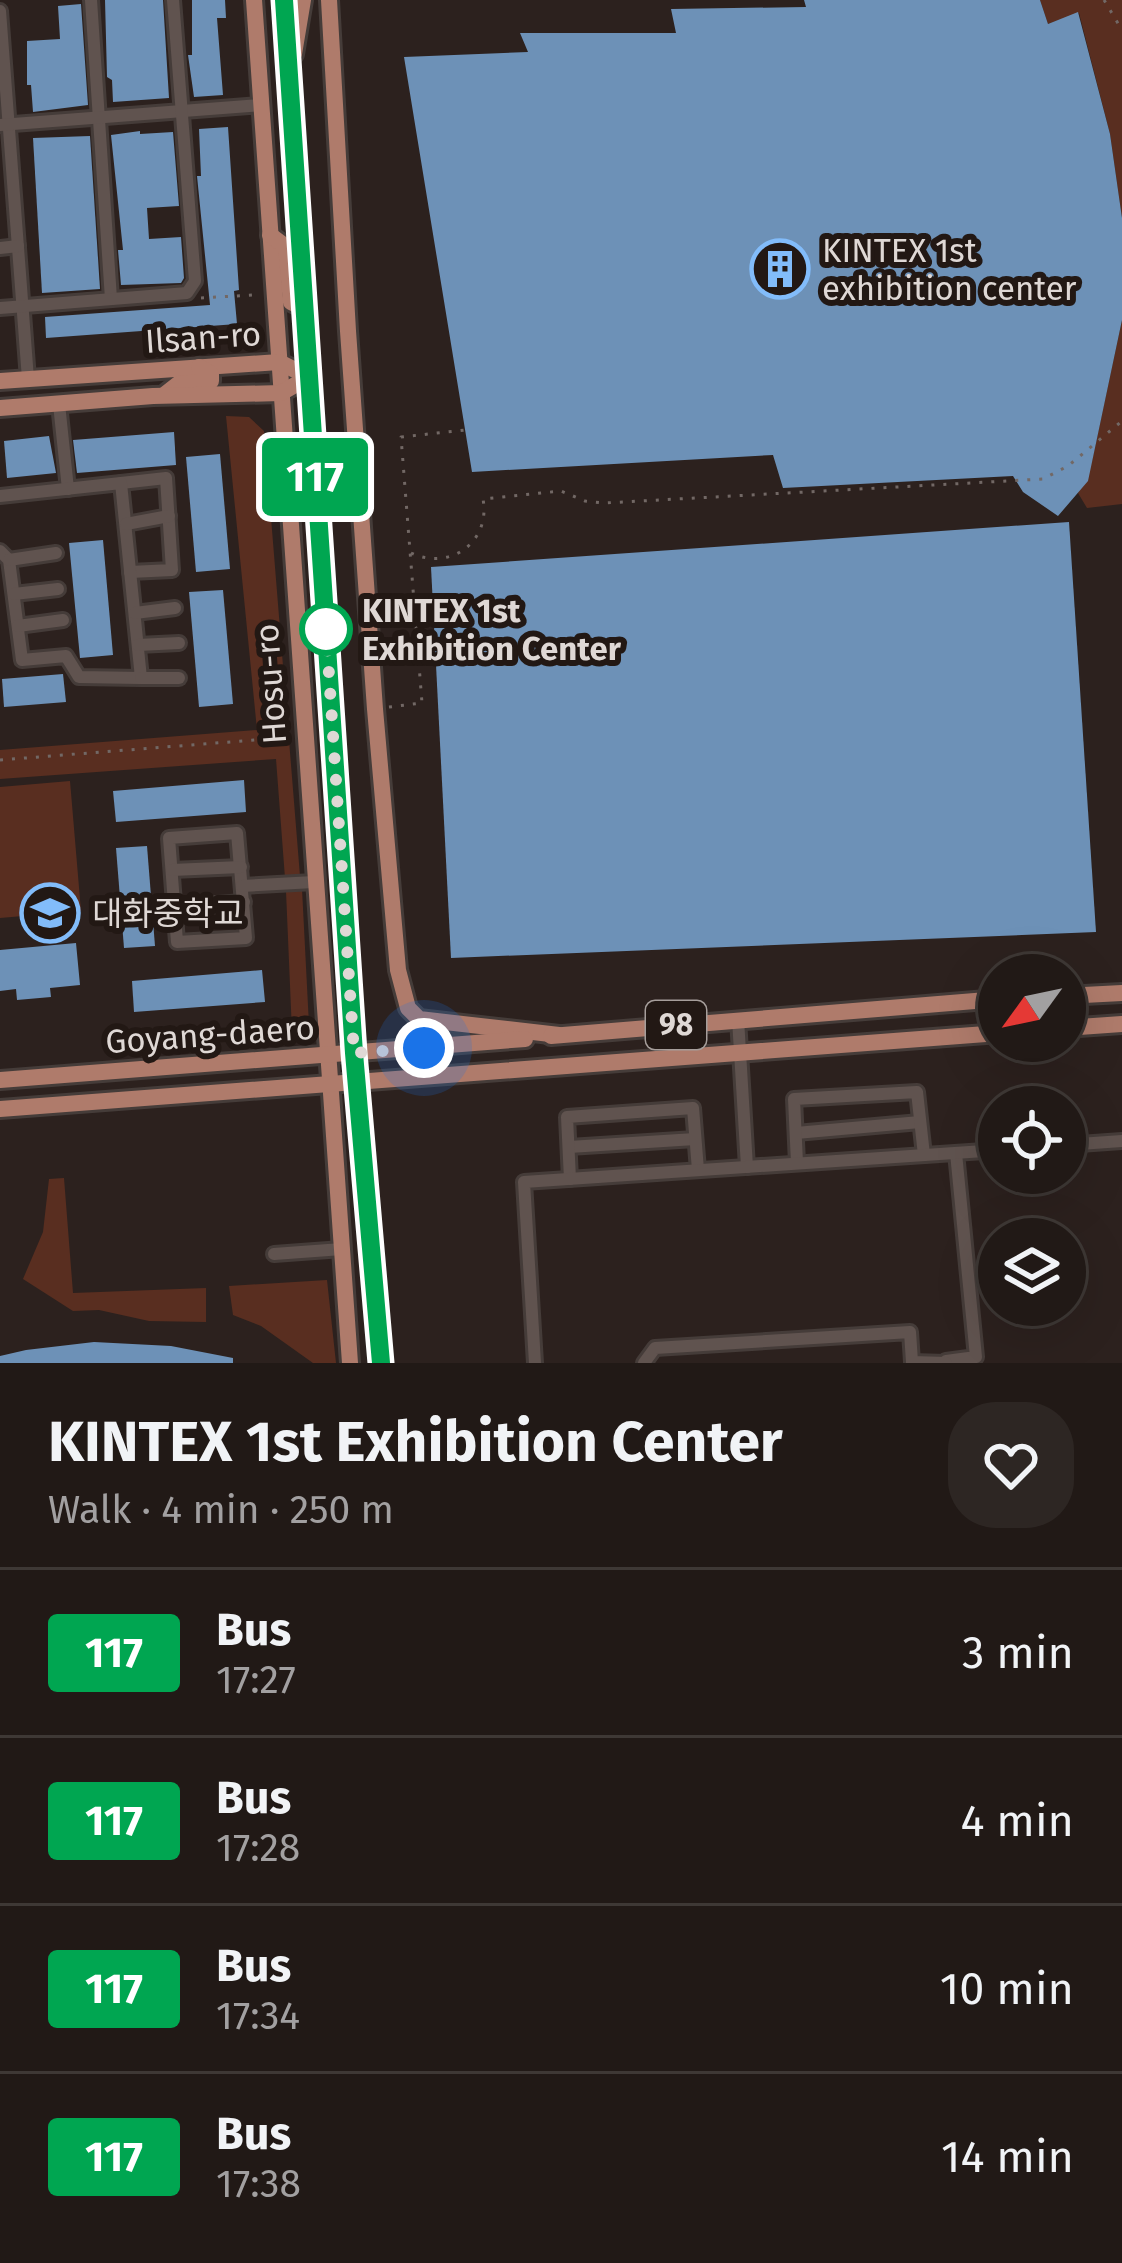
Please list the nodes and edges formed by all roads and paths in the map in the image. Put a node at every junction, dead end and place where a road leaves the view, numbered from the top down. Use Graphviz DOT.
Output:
graph roads {
  1 [pos="91,0"];
  2 [pos="173,0"];
  3 [pos="254,0"];
  4 [pos="284,0"];
  5 [pos="303,0"];
  6 [pos="329,0"];
  7 [pos="1104,0"];
  8 [pos="0,11"];
  9 [pos="1122,30"];
  10 [pos="289,84"];
  11 [pos="261,105"];
  12 [pos="181,112"];
  13 [pos="99,118"];
  14 [pos="4,125"];
  15 [pos="7,189"];
  16 [pos="270,235"];
  17 [pos="18,247"];
  18 [pos="0,248"];
  19 [pos="192,290"];
  20 [pos="252,296"];
  21 [pos="303,296"];
  22 [pos="111,298"];
  23 [pos="23,307"];
  24 [pos="0,308"];
  25 [pos="279,362"];
  26 [pos="199,368"];
  27 [pos="309,377"];
  28 [pos="28,379"];
  29 [pos="0,381"];
  30 [pos="281,393"];
  31 [pos="164,396"];
  32 [pos="59,404"];
  33 [pos="0,408"];
  34 [pos="1122,422"];
  35 [pos="465,430"];
  36 [pos="121,483"];
  37 [pos="68,489"];
  38 [pos="0,496"];
  39 [pos="169,516"];
  40 [pos="126,524"];
  41 [pos="56,553"];
  42 [pos="410,553"];
  43 [pos="4,556"];
  44 [pos="130,572"];
  45 [pos="58,589"];
  46 [pos="14,594"];
  47 [pos="175,608"];
  48 [pos="135,613"];
  49 [pos="63,620"];
  50 [pos="18,626"];
  51 [pos="179,643"];
  52 [pos="138,645"];
  53 [pos="141,678"];
  54 [pos="179,678"];
  55 [pos="387,708"];
  56 [pos="293,715"];
  57 [pos="0,760"];
  58 [pos="241,867"];
  59 [pos="172,871"];
  60 [pos="314,882"];
  61 [pos="242,886"];
  62 [pos="244,902"];
  63 [pos="174,908"];
  64 [pos="1122,993"];
  65 [pos="1086,995"];
  66 [pos="978,1002"];
  67 [pos="738,1019"];
  68 [pos="1122,1024"];
  69 [pos="1086,1027"];
  70 [pos="560,1035"];
  71 [pos="978,1035"];
  72 [pos="354,1053"];
  73 [pos="740,1054"];
  74 [pos="326,1056"];
  75 [pos="0,1080"];
  76 [pos="356,1080"];
  77 [pos="328,1084"];
  78 [pos="0,1109"];
  79 [pos="920,1122"];
  80 [pos="796,1133"];
  81 [pos="695,1139"];
  82 [pos="1122,1141"];
  83 [pos="1086,1144"];
  84 [pos="568,1147"];
  85 [pos="978,1151"];
  86 [pos="956,1153"];
  87 [pos="924,1155"];
  88 [pos="797,1163"];
  89 [pos="747,1167"];
  90 [pos="698,1170"];
  91 [pos="570,1179"];
  92 [pos="342,1249"];
  93 [pos="274,1254"];
  94 [pos="946,1362"];
  95 [pos="350,1363"];
  96 [pos="381,1363"];
  97 [pos="535,1363"];
  98 [pos="644,1363"];
  1 -- 13 [label="street"];
  2 -- 12 [label="street"];
  3 -- 11 [label="main road, Hosu-ro"];
  4 -- 10 [label="main road, Hosu-ro"];
  5 -- 10 [label="main road"];
  6 -- 70 [label="main road"];
  7 -- 9 [label="path"];
  8 -- 14 [label="street"];
  10 -- 21 [label="main road, Hosu-ro"];
  11 -- 12 [label="street"];
  11 -- 16 [label="main road, Hosu-ro"];
  12 -- 13 [label="street"];
  12 -- 19 [label="street"];
  13 -- 14 [label="street"];
  13 -- 22 [label="street"];
  14 -- 15 [label="street"];
  15 -- 17 [label="street"];
  16 -- 21 [label="main road"];
  16 -- 25 [label="main road, Hosu-ro"];
  17 -- 18 [label="street"];
  17 -- 23 [label="street"];
  19 -- 20 [label="path"];
  19 -- 22 [label="street"];
  21 -- 27 [label="main road, Hosu-ro"];
  22 -- 23 [label="street"];
  23 -- 24 [label="street"];
  23 -- 28 [label="street"];
  25 -- 26 [label="main road, Ilsan-ro"];
  25 -- 27 [label="main road, Ilsan-ro"];
  25 -- 30 [label="main road, Hosu-ro"];
  26 -- 28 [label="main road, Ilsan-ro"];
  26 -- 31 [label="main road"];
  27 -- 30 [label="main road, Ilsan-ro"];
  27 -- 72 [label="main road, Hosu-ro"];
  28 -- 29 [label="main road, Ilsan-ro"];
  30 -- 31 [label="main road, Ilsan-ro"];
  30 -- 60 [label="main road, Hosu-ro"];
  31 -- 32 [label="main road, Ilsan-ro"];
  32 -- 33 [label="main road, Ilsan-ro"];
  32 -- 37 [label="street"];
  34 -- 42 [label="path"];
  35 -- 42 [label="path"];
  36 -- 37 [label="street"];
  36 -- 39 [label="street"];
  36 -- 40 [label="street"];
  37 -- 38 [label="street"];
  39 -- 40 [label="street"];
  39 -- 44 [label="street"];
  40 -- 44 [label="street"];
  41 -- 43 [label="street"];
  42 -- 55 [label="path"];
  43 -- 46 [label="street"];
  44 -- 48 [label="street"];
  45 -- 46 [label="street"];
  46 -- 50 [label="street"];
  47 -- 48 [label="street"];
  48 -- 52 [label="street"];
  49 -- 50 [label="street"];
  50 -- 53 [label="street"];
  51 -- 52 [label="street"];
  52 -- 53 [label="street"];
  53 -- 54 [label="street"];
  56 -- 57 [label="path"];
  58 -- 59 [label="street"];
  58 -- 59 [label="street"];
  58 -- 61 [label="street"];
  59 -- 63 [label="street"];
  60 -- 61 [label="street"];
  60 -- 74 [label="main road, Hosu-ro"];
  61 -- 62 [label="street"];
  62 -- 63 [label="street"];
  62 -- 63 [label="street"];
  64 -- 65 [label="main road"];
  66 -- 67 [label="main road, Goyang-daero / 98"];
  67 -- 70 [label="main road, Goyang-daero / 98"];
  67 -- 73 [label="street"];
  68 -- 69 [label="main road"];
  70 -- 72 [label="main road, Goyang-daero / 98"];
  71 -- 73 [label="main road, Goyang-daero / 98"];
  72 -- 74 [label="main road, Goyang-daero / 98"];
  72 -- 76 [label="main road, Hosu-ro"];
  73 -- 76 [label="main road, Goyang-daero / 98"];
  73 -- 89 [label="street"];
  74 -- 75 [label="main road, Goyang-daero / 98"];
  74 -- 77 [label="main road, Hosu-ro"];
  76 -- 77 [label="main road, Goyang-daero / 98"];
  76 -- 96 [label="main road, Hosu-ro"];
  77 -- 78 [label="main road, Goyang-daero / 98"];
  77 -- 92 [label="main road, Hosu-ro"];
  79 -- 80 [label="street"];
  79 -- 80 [label="street"];
  79 -- 87 [label="street"];
  80 -- 88 [label="street"];
  81 -- 84 [label="street"];
  81 -- 84 [label="street"];
  81 -- 90 [label="street"];
  82 -- 83 [label="street"];
  84 -- 91 [label="street"];
  85 -- 86 [label="street"];
  86 -- 87 [label="street"];
  86 -- 94 [label="street"];
  87 -- 88 [label="street"];
  88 -- 89 [label="street"];
  89 -- 90 [label="street"];
  90 -- 91 [label="street"];
  91 -- 97 [label="street"];
  92 -- 93 [label="street"];
  92 -- 95 [label="main road, Hosu-ro"];
  94 -- 98 [label="street"];
}
